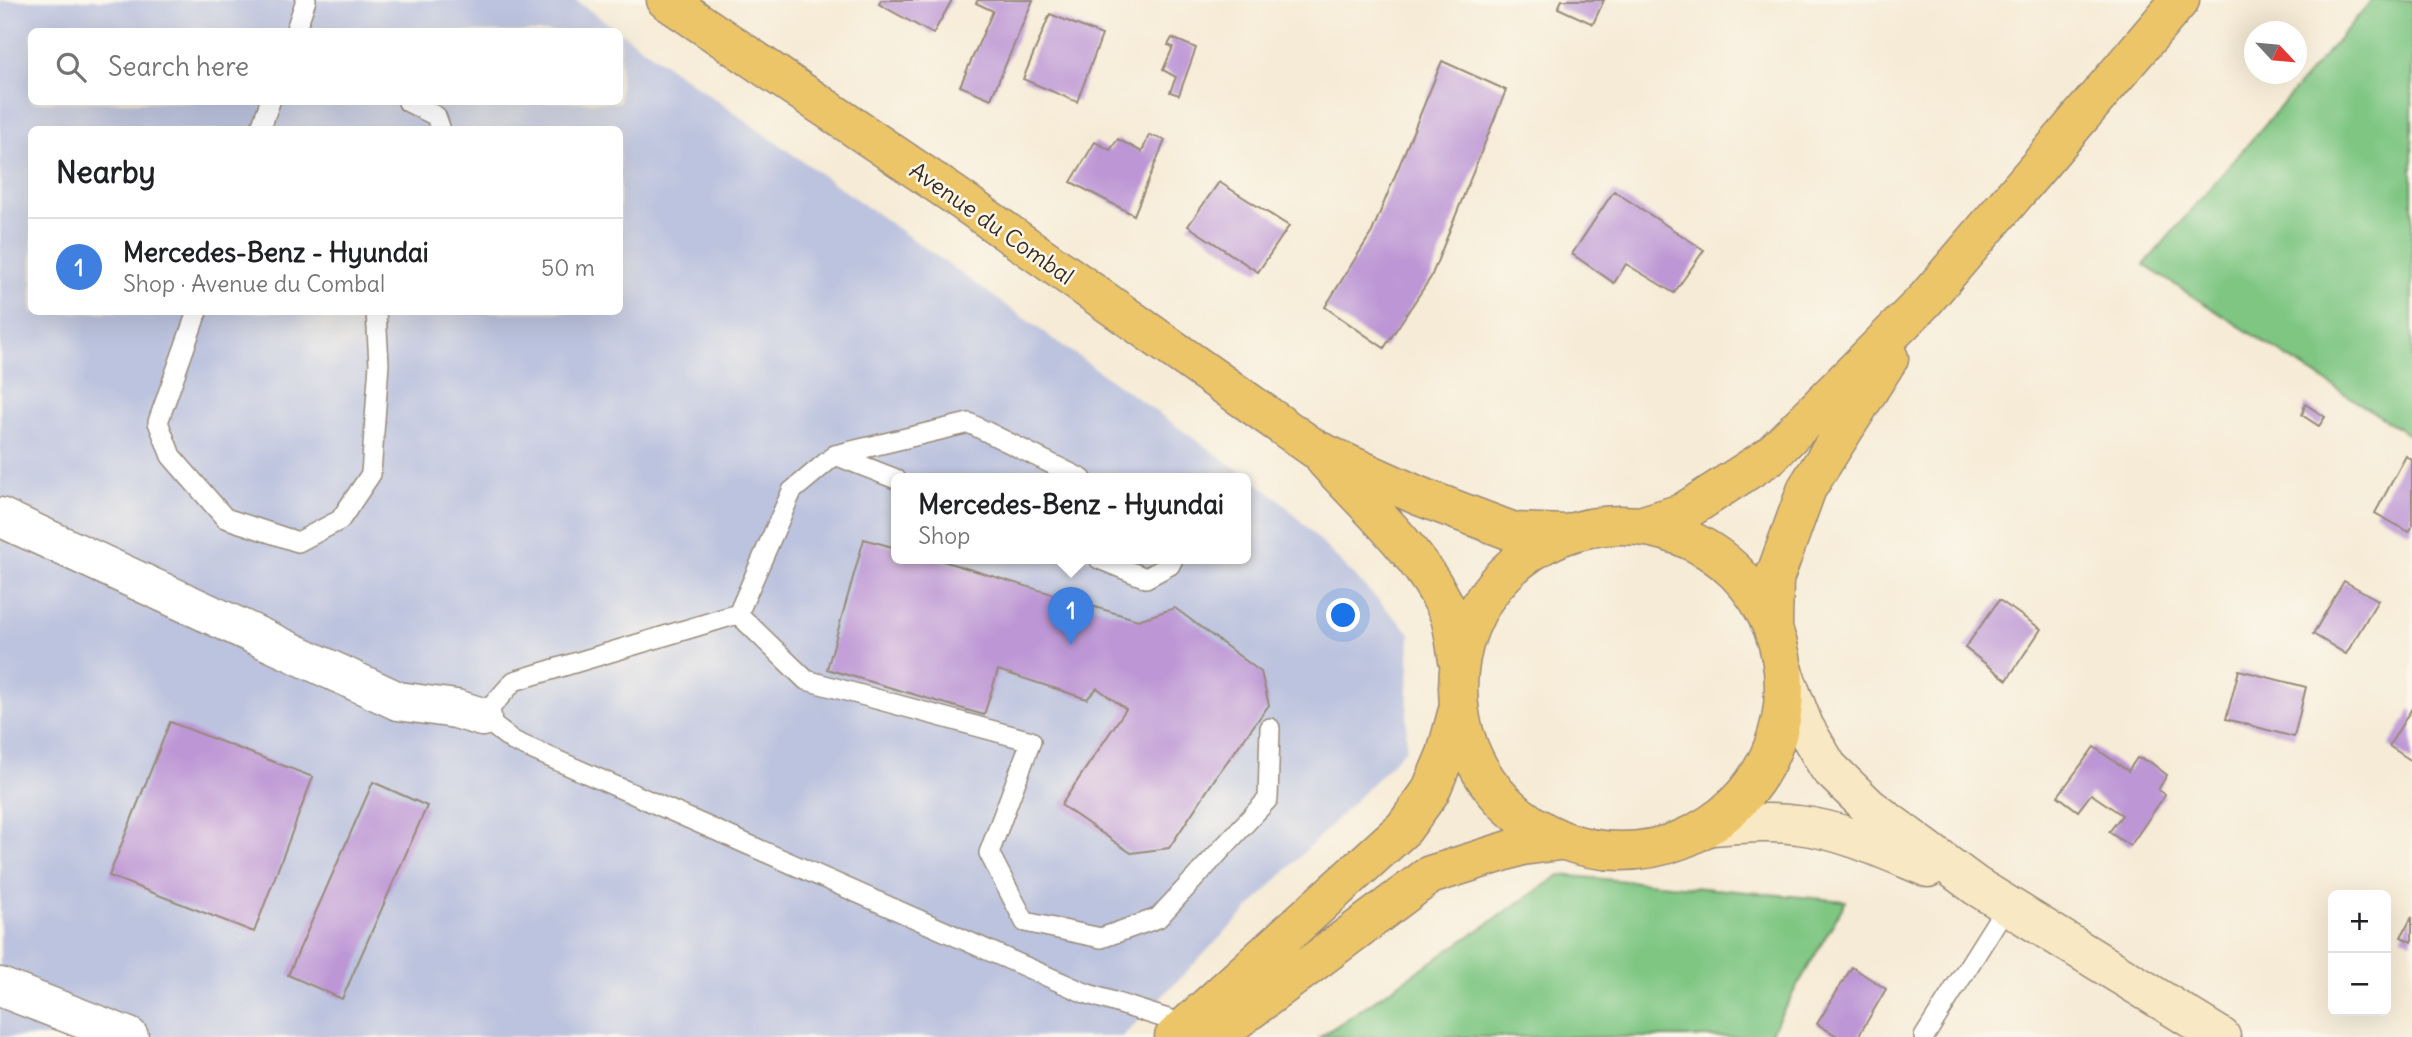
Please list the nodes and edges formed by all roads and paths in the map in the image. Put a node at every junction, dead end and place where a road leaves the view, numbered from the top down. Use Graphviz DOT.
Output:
graph roads {
  1 [pos="306,0"];
  2 [pos="666,0"];
  3 [pos="2180,0"];
  4 [pos="296,28"];
  5 [pos="269,105"];
  6 [pos="414,105"];
  7 [pos="261,126"];
  8 [pos="440,126"];
  9 [pos="1925,300"];
  10 [pos="196,315"];
  11 [pos="376,315"];
  12 [pos="1315,449"];
  13 [pos="835,455"];
  14 [pos="1070,473"];
  15 [pos="891,477"];
  16 [pos="0,517"];
  17 [pos="1643,525"];
  18 [pos="1566,534"];
  19 [pos="1111,564"];
  20 [pos="1170,564"];
  21 [pos="738,614"];
  22 [pos="1773,625"];
  23 [pos="1459,667"];
  24 [pos="1785,677"];
  25 [pos="1458,708"];
  26 [pos="482,717"];
  27 [pos="1270,728"];
  28 [pos="1711,826"];
  29 [pos="1559,841"];
  30 [pos="1991,895"];
  31 [pos="0,987"];
  32 [pos="1191,1033"];
  33 [pos="129,1037"];
  34 [pos="1924,1037"];
  35 [pos="2221,1037"];
  1 -- 4 [label="lane"];
  2 -- 12 [label="main road, Avenue du Combal"];
  3 -- 9 [label="main road"];
  5 -- 7 [label="lane"];
  6 -- 8 [label="lane"];
  9 -- 17 [label="main road"];
  9 -- 22 [label="main road"];
  10 -- 11 [label="lane"];
  12 -- 18 [label="main road"];
  12 -- 23 [label="main road"];
  13 -- 14 [label="lane"];
  13 -- 15 [label="lane"];
  13 -- 21 [label="lane"];
  16 -- 26 [label="street"];
  17 -- 18 [label="main road"];
  17 -- 22 [label="main road"];
  18 -- 23 [label="main road"];
  19 -- 20 [label="lane"];
  21 -- 26 [label="lane"];
  21 -- 27 [label="lane"];
  22 -- 24 [label="main road"];
  23 -- 25 [label="main road"];
  24 -- 28 [label="main road"];
  24 -- 30 [label="main road"];
  25 -- 29 [label="main road"];
  25 -- 32 [label="main road"];
  26 -- 32 [label="lane"];
  28 -- 29 [label="main road"];
  28 -- 30 [label="main road"];
  29 -- 32 [label="main road"];
  30 -- 34 [label="lane"];
  30 -- 35 [label="main road"];
  31 -- 33 [label="street"];
}
